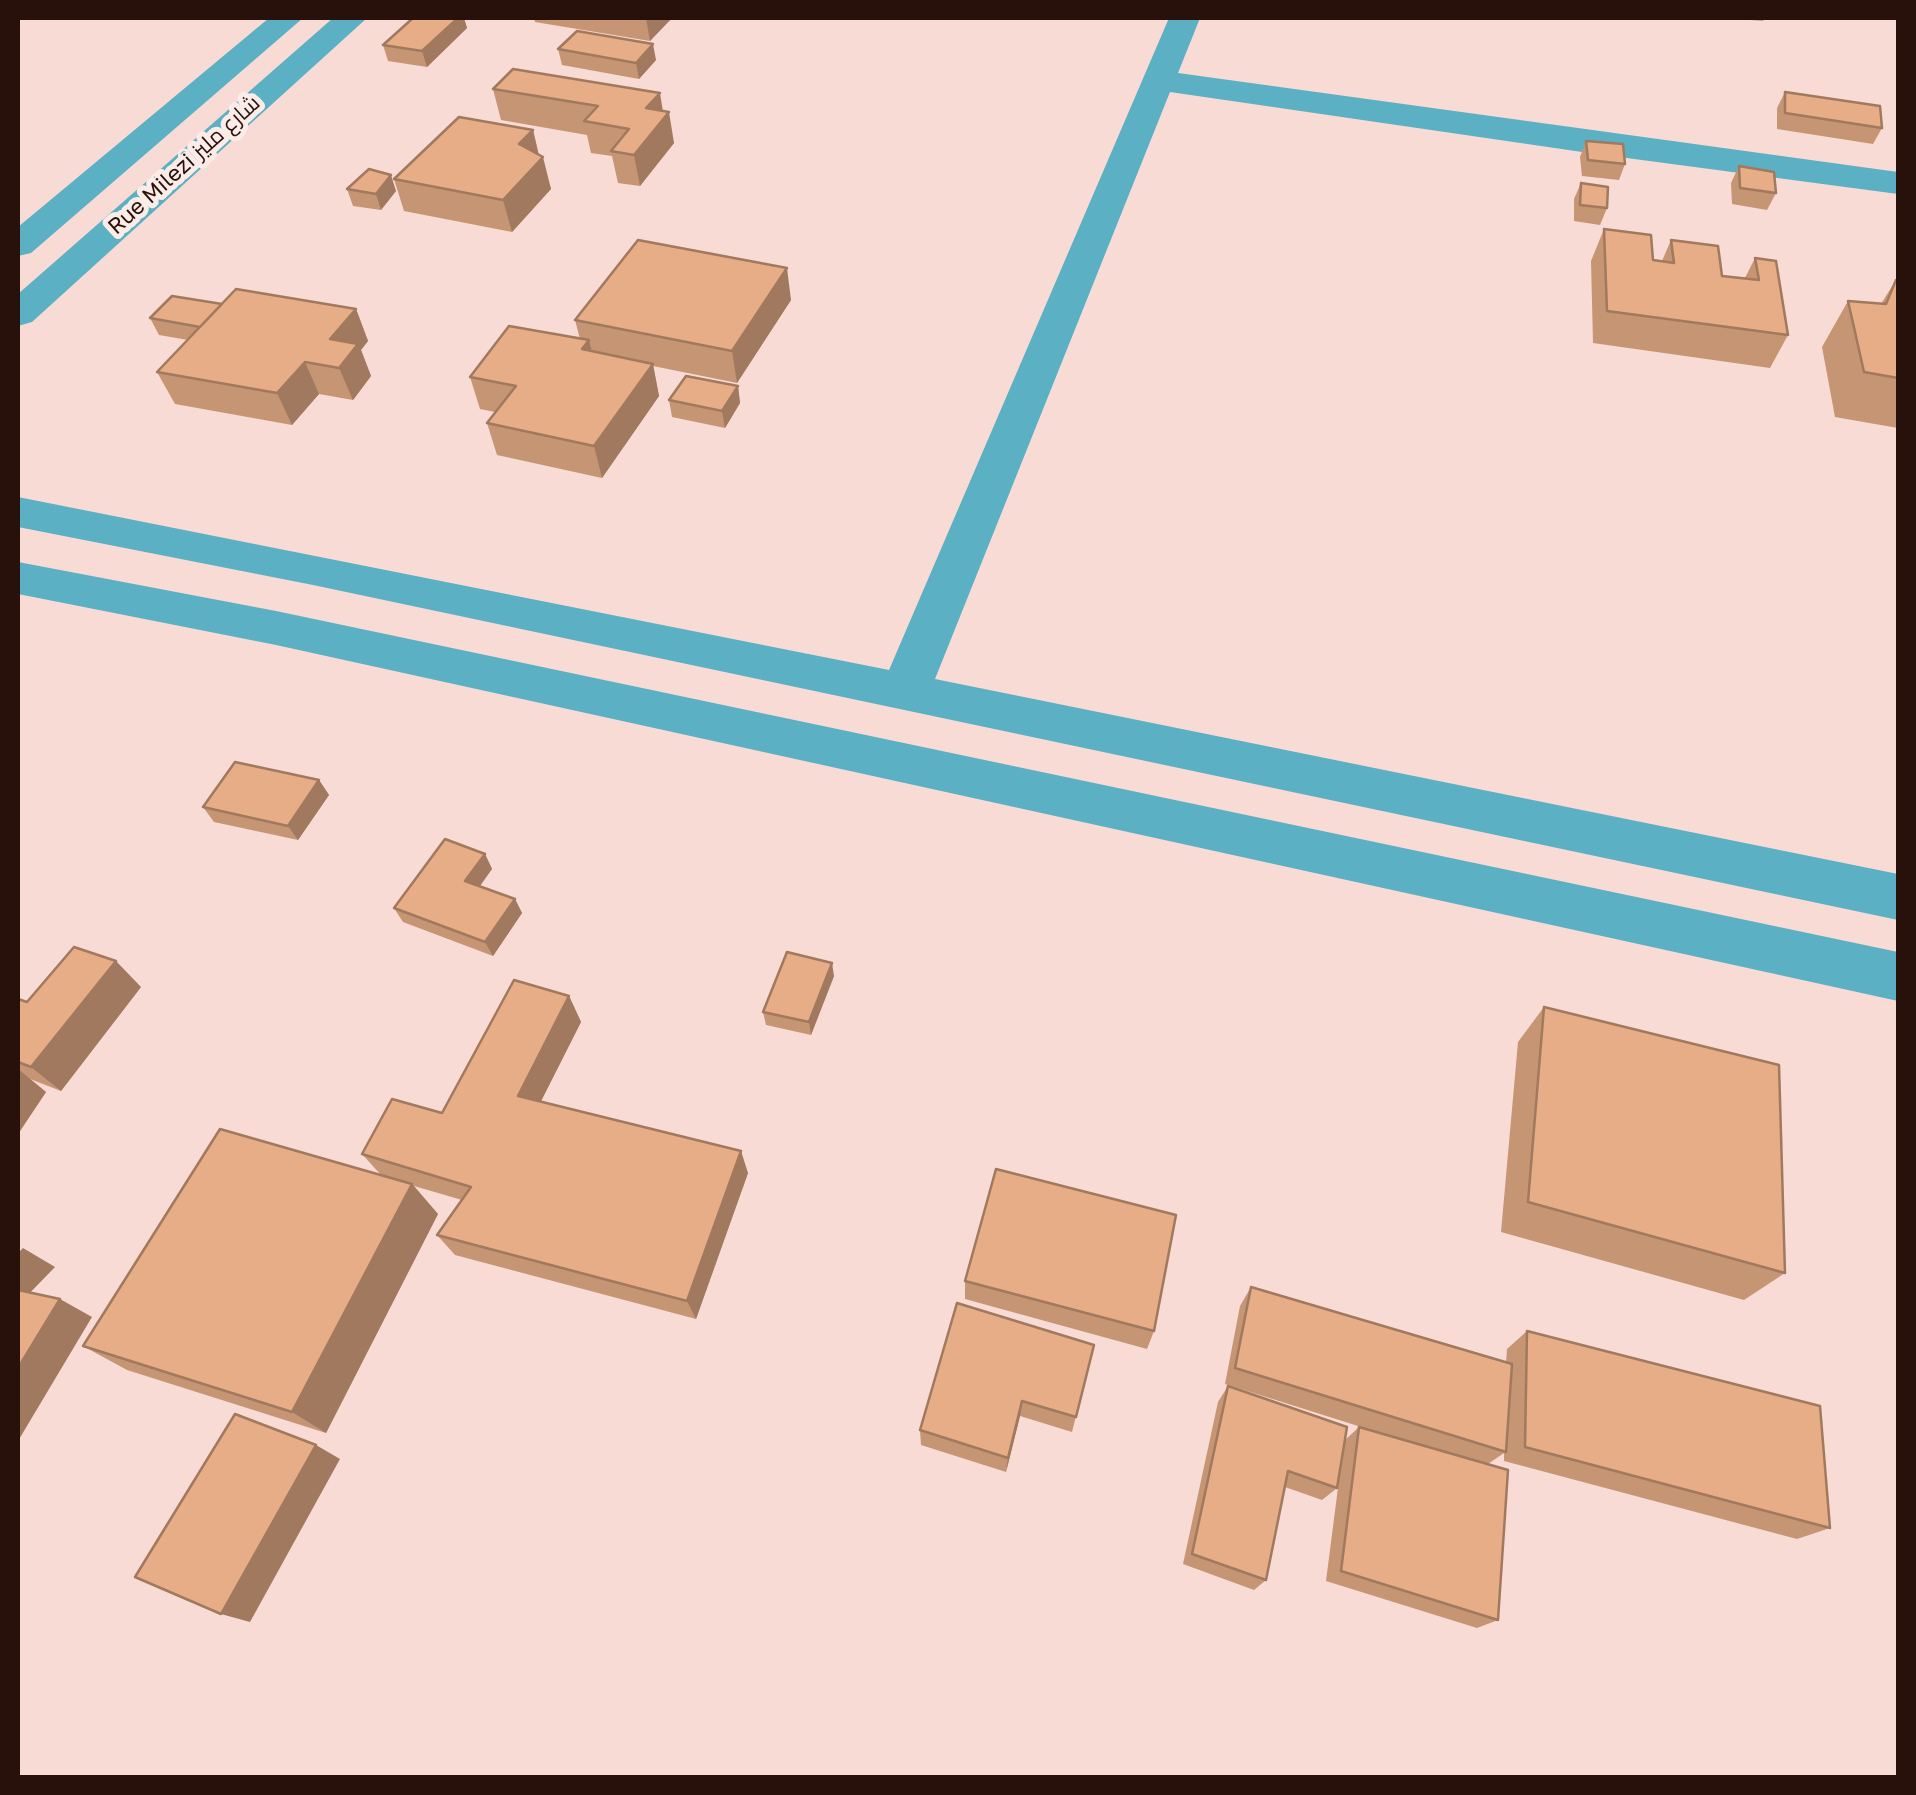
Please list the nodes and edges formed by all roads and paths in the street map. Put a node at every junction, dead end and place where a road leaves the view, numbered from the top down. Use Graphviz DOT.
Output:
graph roads {
  1 [pos="287,18"];
  2 [pos="350,18"];
  3 [pos="1184,18"];
  4 [pos="1159,80"];
  5 [pos="1898,182"];
  6 [pos="18,245"];
  7 [pos="18,314"];
  8 [pos="18,512"];
  9 [pos="18,578"];
  10 [pos="905,692"];
  11 [pos="1898,897"];
  12 [pos="1898,977"];
  1 -- 6 [label="street, Rue Milezi شارع مليز"];
  2 -- 7 [label="street, Rue Milezi شارع مليز"];
  3 -- 4 [label="street"];
  4 -- 5 [label="street"];
  4 -- 10 [label="street"];
  8 -- 10 [label="street"];
  9 -- 12 [label="street"];
  10 -- 11 [label="street"];
}
